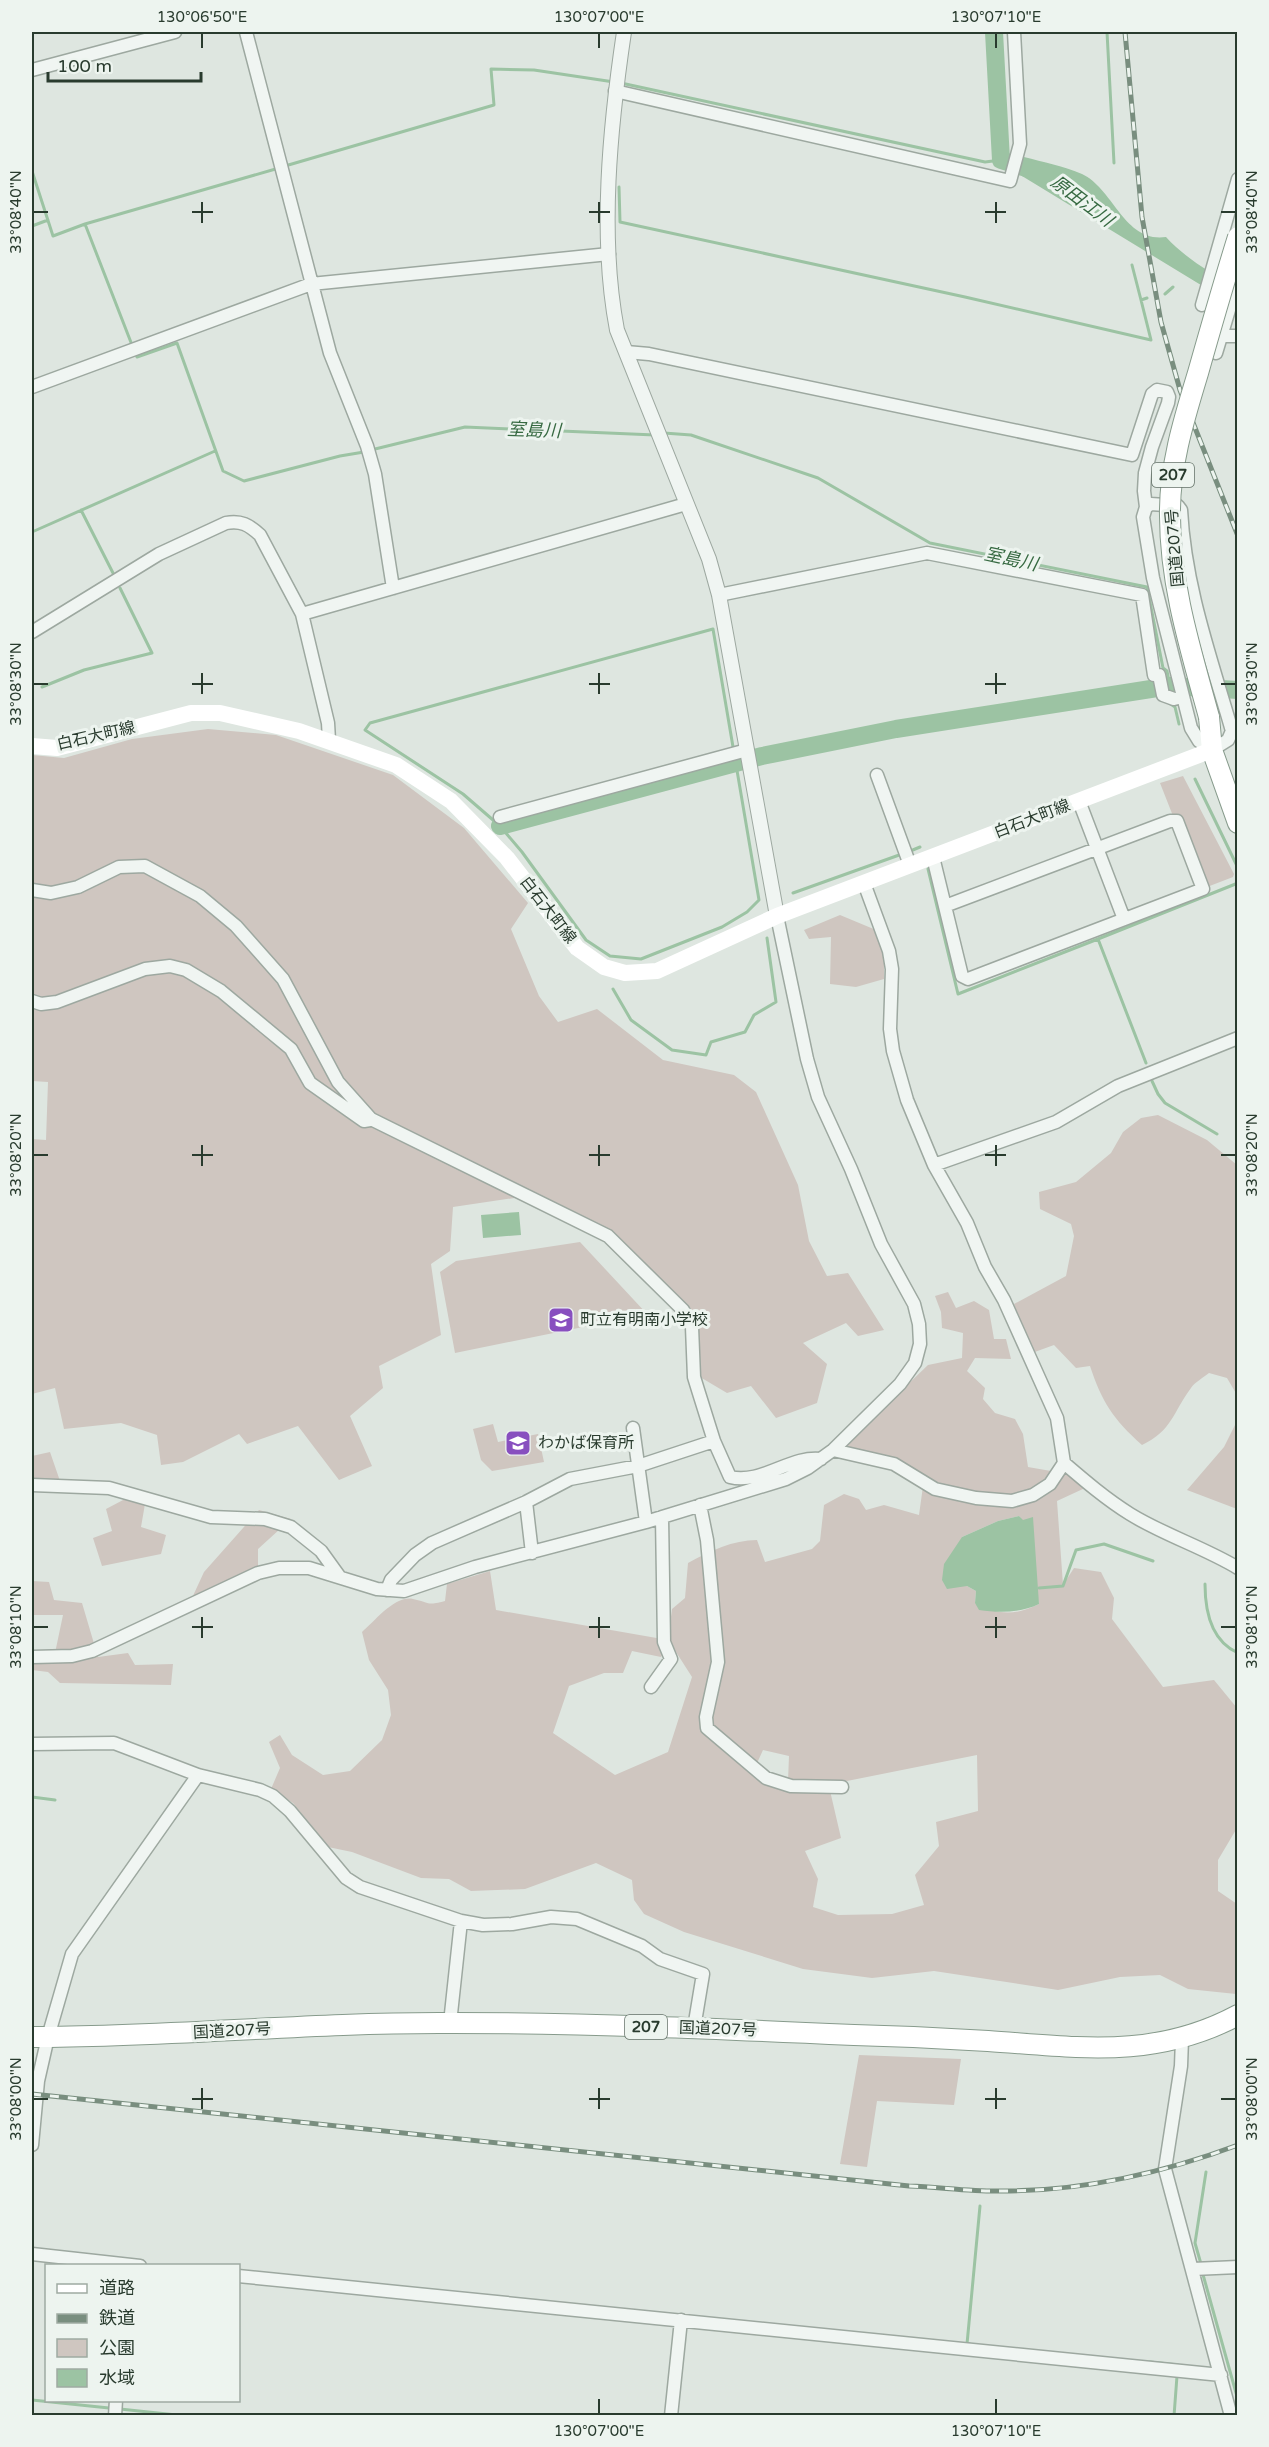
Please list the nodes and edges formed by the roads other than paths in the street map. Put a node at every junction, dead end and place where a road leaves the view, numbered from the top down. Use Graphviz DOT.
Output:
graph roads {
  1 [pos="175,32"];
  2 [pos="246,32"];
  3 [pos="624,32"];
  4 [pos="1014,32"];
  5 [pos="32,70"];
  6 [pos="616,85"];
  7 [pos="1238,179"];
  8 [pos="1238,237"];
  9 [pos="609,254"];
  10 [pos="1238,280"];
  11 [pos="311,284"];
  12 [pos="1202,305"];
  13 [pos="1221,336"];
  14 [pos="1238,336"];
  15 [pos="626,352"];
  16 [pos="1216,353"];
  17 [pos="32,387"];
  18 [pos="687,504"];
  19 [pos="1146,507"];
  20 [pos="393,588"];
  21 [pos="719,595"];
  22 [pos="302,614"];
  23 [pos="32,632"];
  24 [pos="1182,697"];
  25 [pos="329,740"];
  26 [pos="32,746"];
  27 [pos="1212,750"];
  28 [pos="739,752"];
  29 [pos="877,775"];
  30 [pos="1079,801"];
  31 [pos="501,817"];
  32 [pos="1238,823"];
  33 [pos="1097,849"];
  34 [pos="933,856"];
  35 [pos="907,857"];
  36 [pos="864,883"];
  37 [pos="32,890"];
  38 [pos="945,906"];
  39 [pos="777,916"];
  40 [pos="1124,919"];
  41 [pos="32,1000"];
  42 [pos="1238,1038"];
  43 [pos="371,1119"];
  44 [pos="934,1165"];
  45 [pos="633,1428"];
  46 [pos="714,1441"];
  47 [pos="834,1450"];
  48 [pos="822,1459"];
  49 [pos="1064,1463"];
  50 [pos="639,1466"];
  51 [pos="32,1485"];
  52 [pos="526,1502"];
  53 [pos="700,1505"];
  54 [pos="662,1517"];
  55 [pos="646,1522"];
  56 [pos="532,1553"];
  57 [pos="1238,1568"];
  58 [pos="339,1576"];
  59 [pos="387,1590"];
  60 [pos="32,1657"];
  61 [pos="651,1687"];
  62 [pos="32,1744"];
  63 [pos="198,1775"];
  64 [pos="842,1787"];
  65 [pos="462,1921"];
  66 [pos="1238,2015"];
  67 [pos="450,2023"];
  68 [pos="694,2028"];
  69 [pos="37,2037"];
  70 [pos="1182,2039"];
  71 [pos="32,2145"];
  72 [pos="32,2254"];
  73 [pos="123,2264"];
  74 [pos="1238,2268"];
  75 [pos="1199,2269"];
  76 [pos="240,2276"];
  77 [pos="681,2320"];
  78 [pos="1221,2375"];
  79 [pos="671,2415"];
  80 [pos="1231,2415"];
  1 -- 5 [label="street"];
  2 -- 11 [label="street"];
  3 -- 6 [label="street"];
  4 -- 6 [label="street"];
  6 -- 9 [label="street"];
  7 -- 12 [label="street"];
  8 -- 27 [label="highway, 国道207号 / 207, bridge"];
  9 -- 11 [label="street"];
  9 -- 15 [label="street"];
  10 -- 13 [label="street"];
  11 -- 17 [label="street"];
  11 -- 20 [label="street"];
  13 -- 14 [label="street"];
  13 -- 16 [label="street"];
  15 -- 18 [label="street"];
  15 -- 19 [label="street"];
  18 -- 20 [label="street"];
  18 -- 21 [label="street"];
  19 -- 24 [label="street"];
  19 -- 27 [label="street"];
  20 -- 22 [label="street"];
  21 -- 24 [label="street"];
  21 -- 28 [label="street"];
  22 -- 23 [label="street"];
  22 -- 25 [label="street"];
  24 -- 27 [label="street"];
  25 -- 26 [label="main road, 白石大町線"];
  25 -- 39 [label="main road, 白石大町線"];
  27 -- 30 [label="main road, 白石大町線"];
  27 -- 32 [label="highway, 国道207号 / 207"];
  28 -- 31 [label="street"];
  28 -- 39 [label="street"];
  29 -- 35 [label="street"];
  30 -- 33 [label="street"];
  30 -- 34 [label="main road, 白石大町線"];
  33 -- 38 [label="street"];
  33 -- 40 [label="street"];
  33 -- 40 [label="street"];
  34 -- 35 [label="main road, 白石大町線"];
  34 -- 38 [label="street"];
  35 -- 36 [label="main road, 白石大町線"];
  36 -- 39 [label="main road, 白石大町線"];
  36 -- 44 [label="street"];
  37 -- 43 [label="street"];
  38 -- 40 [label="street"];
  39 -- 47 [label="street"];
  41 -- 43 [label="street"];
  42 -- 44 [label="street"];
  43 -- 46 [label="street"];
  44 -- 49 [label="street"];
  45 -- 50 [label="street"];
  46 -- 48 [label="street"];
  46 -- 50 [label="street"];
  47 -- 48 [label="street"];
  47 -- 49 [label="street"];
  48 -- 53 [label="street"];
  49 -- 57 [label="street"];
  50 -- 52 [label="street"];
  50 -- 55 [label="street"];
  51 -- 58 [label="street"];
  52 -- 56 [label="street"];
  52 -- 59 [label="street"];
  53 -- 54 [label="street"];
  53 -- 64 [label="street"];
  54 -- 55 [label="street"];
  54 -- 61 [label="street"];
  55 -- 56 [label="street"];
  56 -- 59 [label="street"];
  58 -- 59 [label="street"];
  58 -- 60 [label="street"];
  62 -- 63 [label="street"];
  63 -- 65 [label="street"];
  63 -- 69 [label="street"];
  65 -- 67 [label="street"];
  65 -- 68 [label="street"];
  66 -- 70 [label="highway, 国道207号 / 207"];
  67 -- 68 [label="highway, 国道207号 / 207"];
  67 -- 69 [label="highway, 国道207号 / 207"];
  68 -- 70 [label="highway, 国道207号 / 207"];
  69 -- 71 [label="street"];
  70 -- 75 [label="street"];
  72 -- 73 [label="street"];
  74 -- 75 [label="street"];
  75 -- 78 [label="street"];
  76 -- 77 [label="street"];
  77 -- 78 [label="street"];
  77 -- 79 [label="street"];
  78 -- 80 [label="street"];
}
